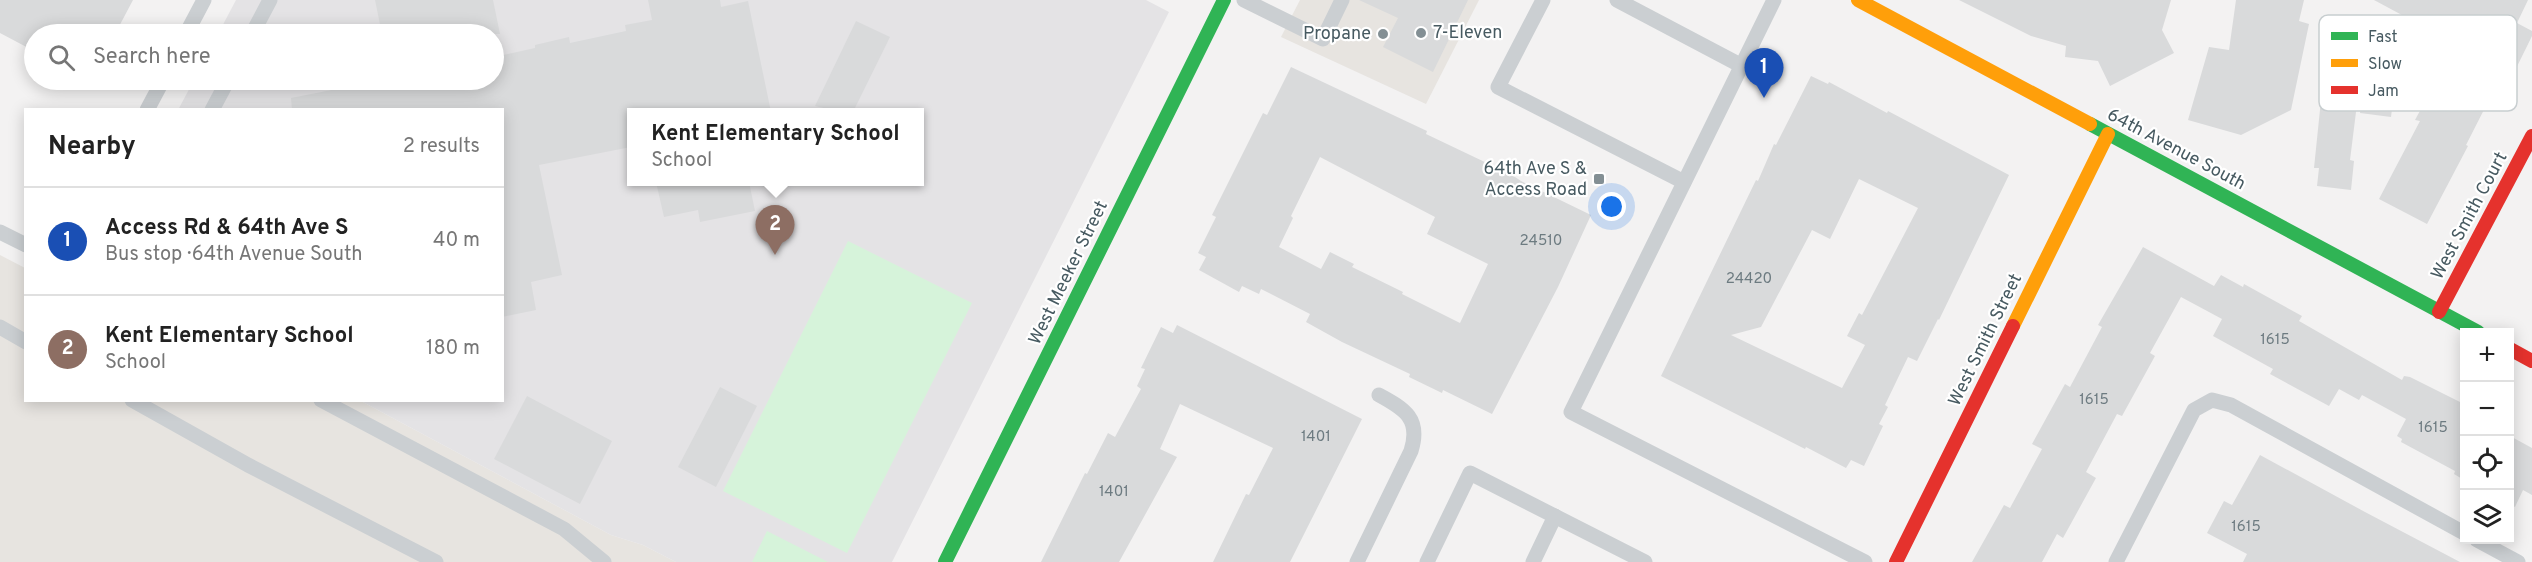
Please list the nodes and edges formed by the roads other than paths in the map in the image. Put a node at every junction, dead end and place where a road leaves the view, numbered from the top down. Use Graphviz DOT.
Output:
graph roads {
  1 [pos="204,0"];
  2 [pos="270,0"];
  3 [pos="1224,0"];
  4 [pos="1244,0"];
  5 [pos="1342,0"];
  6 [pos="1543,0"];
  7 [pos="1617,0"];
  8 [pos="1774,0"];
  9 [pos="1858,0"];
  10 [pos="191,24"];
  11 [pos="257,24"];
  12 [pos="1742,66"];
  13 [pos="158,90"];
  14 [pos="223,90"];
  15 [pos="148,108"];
  16 [pos="213,108"];
  17 [pos="2108,134"];
  18 [pos="2532,136"];
  19 [pos="1684,182"];
  20 [pos="0,232"];
  21 [pos="24,244"];
  22 [pos="2439,312"];
  23 [pos="0,327"];
  24 [pos="2469,328"];
  25 [pos="24,341"];
  26 [pos="2514,351"];
  27 [pos="2532,361"];
  28 [pos="1379,395"];
  29 [pos="136,402"];
  30 [pos="325,402"];
  31 [pos="1555,516"];
  32 [pos="2460,531"];
  33 [pos="2484,544"];
  34 [pos="436,562"];
  35 [pos="604,562"];
  36 [pos="945,562"];
  37 [pos="1357,562"];
  38 [pos="1427,562"];
  39 [pos="1533,562"];
  40 [pos="1645,562"];
  41 [pos="1865,562"];
  42 [pos="1896,562"];
  43 [pos="2115,562"];
  44 [pos="2518,562"];
  1 -- 10 [label="lane"];
  2 -- 11 [label="lane"];
  3 -- 36 [label="street, West Meeker Street"];
  4 -- 5 [label="lane"];
  6 -- 19 [label="lane"];
  7 -- 12 [label="lane"];
  8 -- 12 [label="lane"];
  9 -- 17 [label="street, 64th Avenue South"];
  12 -- 19 [label="lane"];
  13 -- 15 [label="lane"];
  14 -- 16 [label="lane"];
  17 -- 22 [label="street, 64th Avenue South"];
  17 -- 42 [label="street, West Smith Street"];
  18 -- 22 [label="street, West Smith Court"];
  19 -- 41 [label="lane"];
  20 -- 21 [label="lane"];
  22 -- 24 [label="street, 64th Avenue South"];
  23 -- 25 [label="lane"];
  26 -- 27 [label="street"];
  28 -- 37 [label="lane"];
  29 -- 34 [label="lane"];
  30 -- 35 [label="lane"];
  31 -- 38 [label="lane"];
  31 -- 39 [label="lane"];
  31 -- 40 [label="lane"];
  32 -- 43 [label="lane"];
  33 -- 44 [label="lane"];
}
